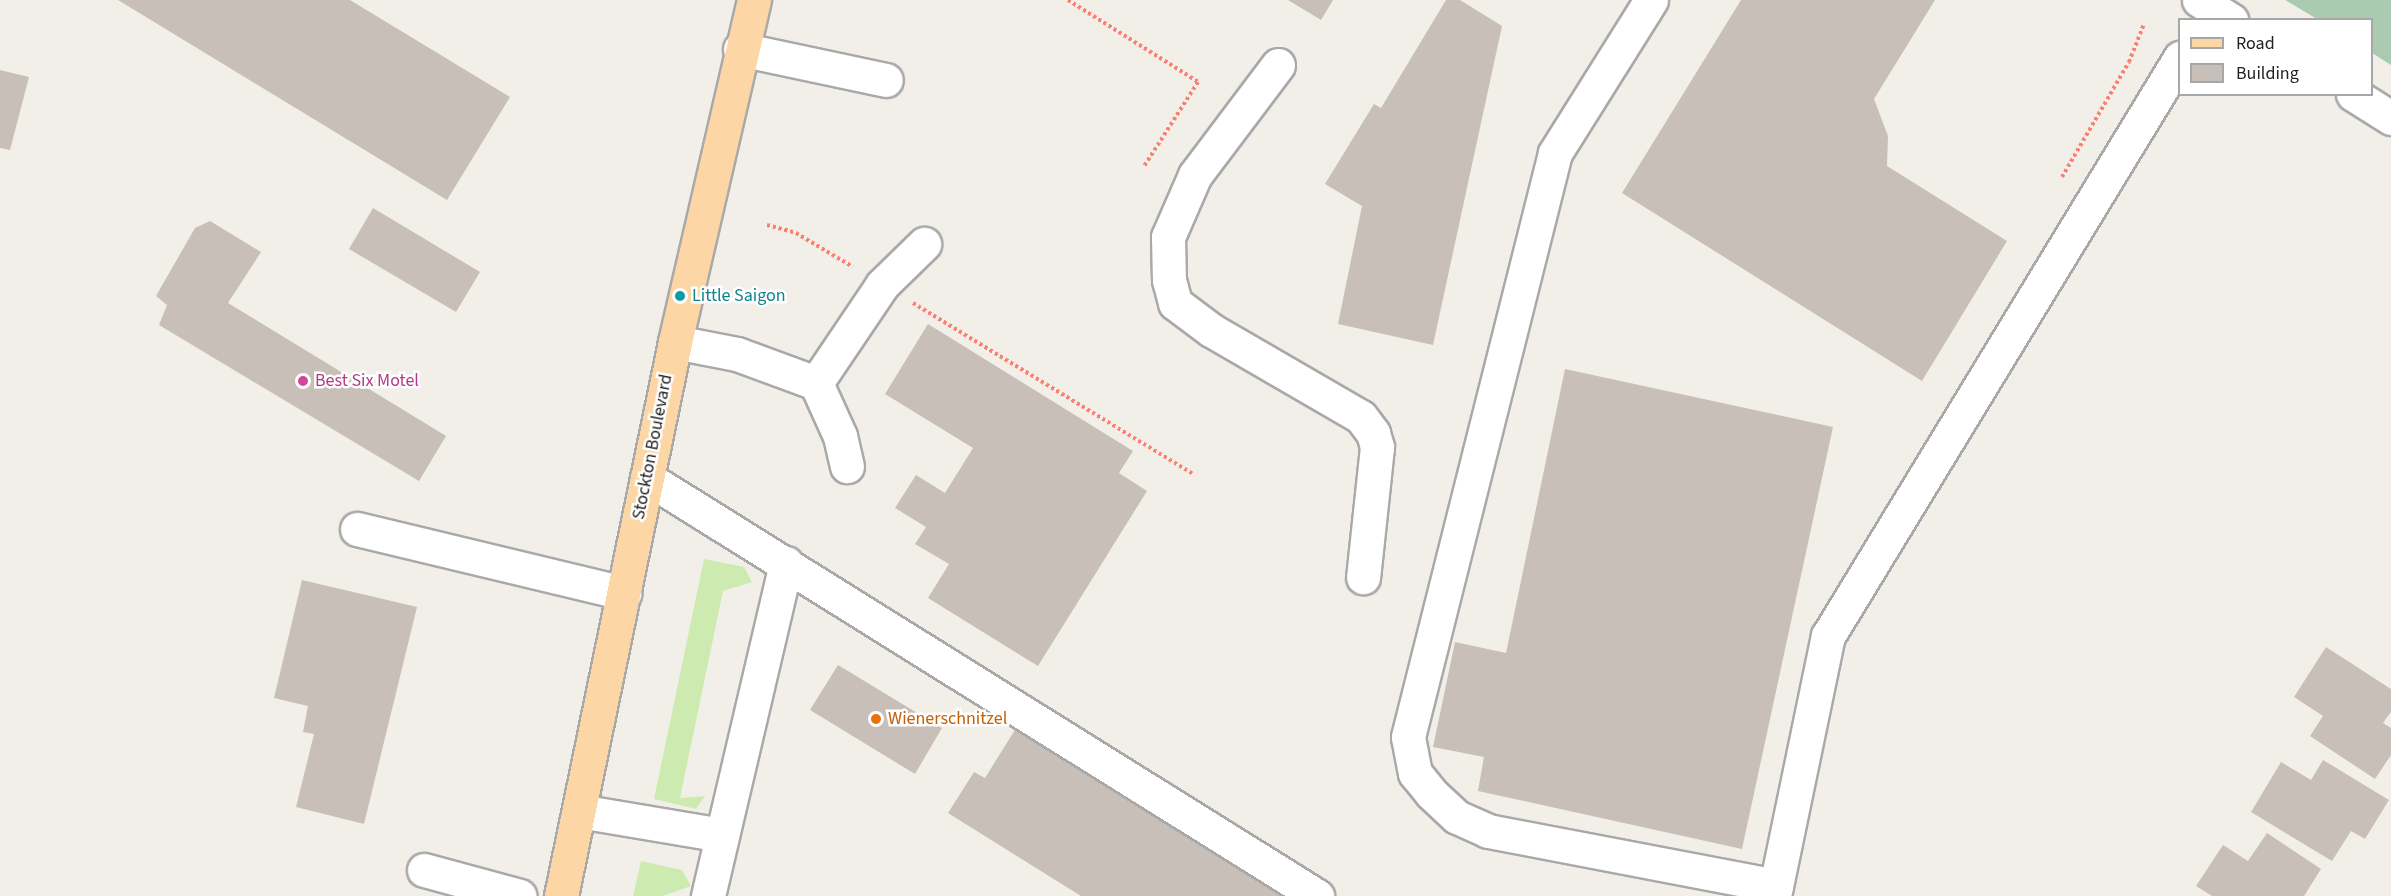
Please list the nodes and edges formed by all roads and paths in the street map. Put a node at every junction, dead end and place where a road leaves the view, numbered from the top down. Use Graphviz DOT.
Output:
graph roads {
  1 [pos="754,0"];
  2 [pos="1068,0"];
  3 [pos="1651,0"];
  4 [pos="740,49"];
  5 [pos="2178,61"];
  6 [pos="1278,65"];
  7 [pos="886,80"];
  8 [pos="2356,96"];
  9 [pos="2391,118"];
  10 [pos="1143,168"];
  11 [pos="767,225"];
  12 [pos="924,244"];
  13 [pos="882,285"];
  14 [pos="675,342"];
  15 [pos="816,383"];
  16 [pos="847,466"];
  17 [pos="1192,473"];
  18 [pos="647,478"];
  19 [pos="357,529"];
  20 [pos="786,563"];
  21 [pos="1364,577"];
  22 [pos="624,593"];
  23 [pos="579,811"];
  24 [pos="722,835"];
  25 [pos="424,870"];
  26 [pos="1775,891"];
  27 [pos="520,896"];
  28 [pos="561,896"];
  29 [pos="708,896"];
  30 [pos="1317,896"];
  1 -- 4 [label="main road, Stockton Boulevard"];
  2 -- 10 [label="path"];
  3 -- 26 [label="street"];
  4 -- 7 [label="street"];
  4 -- 14 [label="main road, Stockton Boulevard"];
  5 -- 26 [label="street"];
  6 -- 21 [label="street"];
  8 -- 9 [label="street"];
  11 -- 13 [label="path"];
  12 -- 13 [label="street"];
  13 -- 15 [label="street"];
  13 -- 17 [label="path"];
  14 -- 15 [label="street"];
  14 -- 18 [label="main road, Stockton Boulevard"];
  15 -- 16 [label="street"];
  18 -- 20 [label="street"];
  18 -- 22 [label="main road, Stockton Boulevard"];
  19 -- 22 [label="street"];
  20 -- 24 [label="street"];
  20 -- 30 [label="street"];
  22 -- 23 [label="main road, Stockton Boulevard"];
  23 -- 24 [label="street"];
  23 -- 28 [label="main road, Stockton Boulevard"];
  24 -- 29 [label="street"];
  25 -- 27 [label="street"];
}
